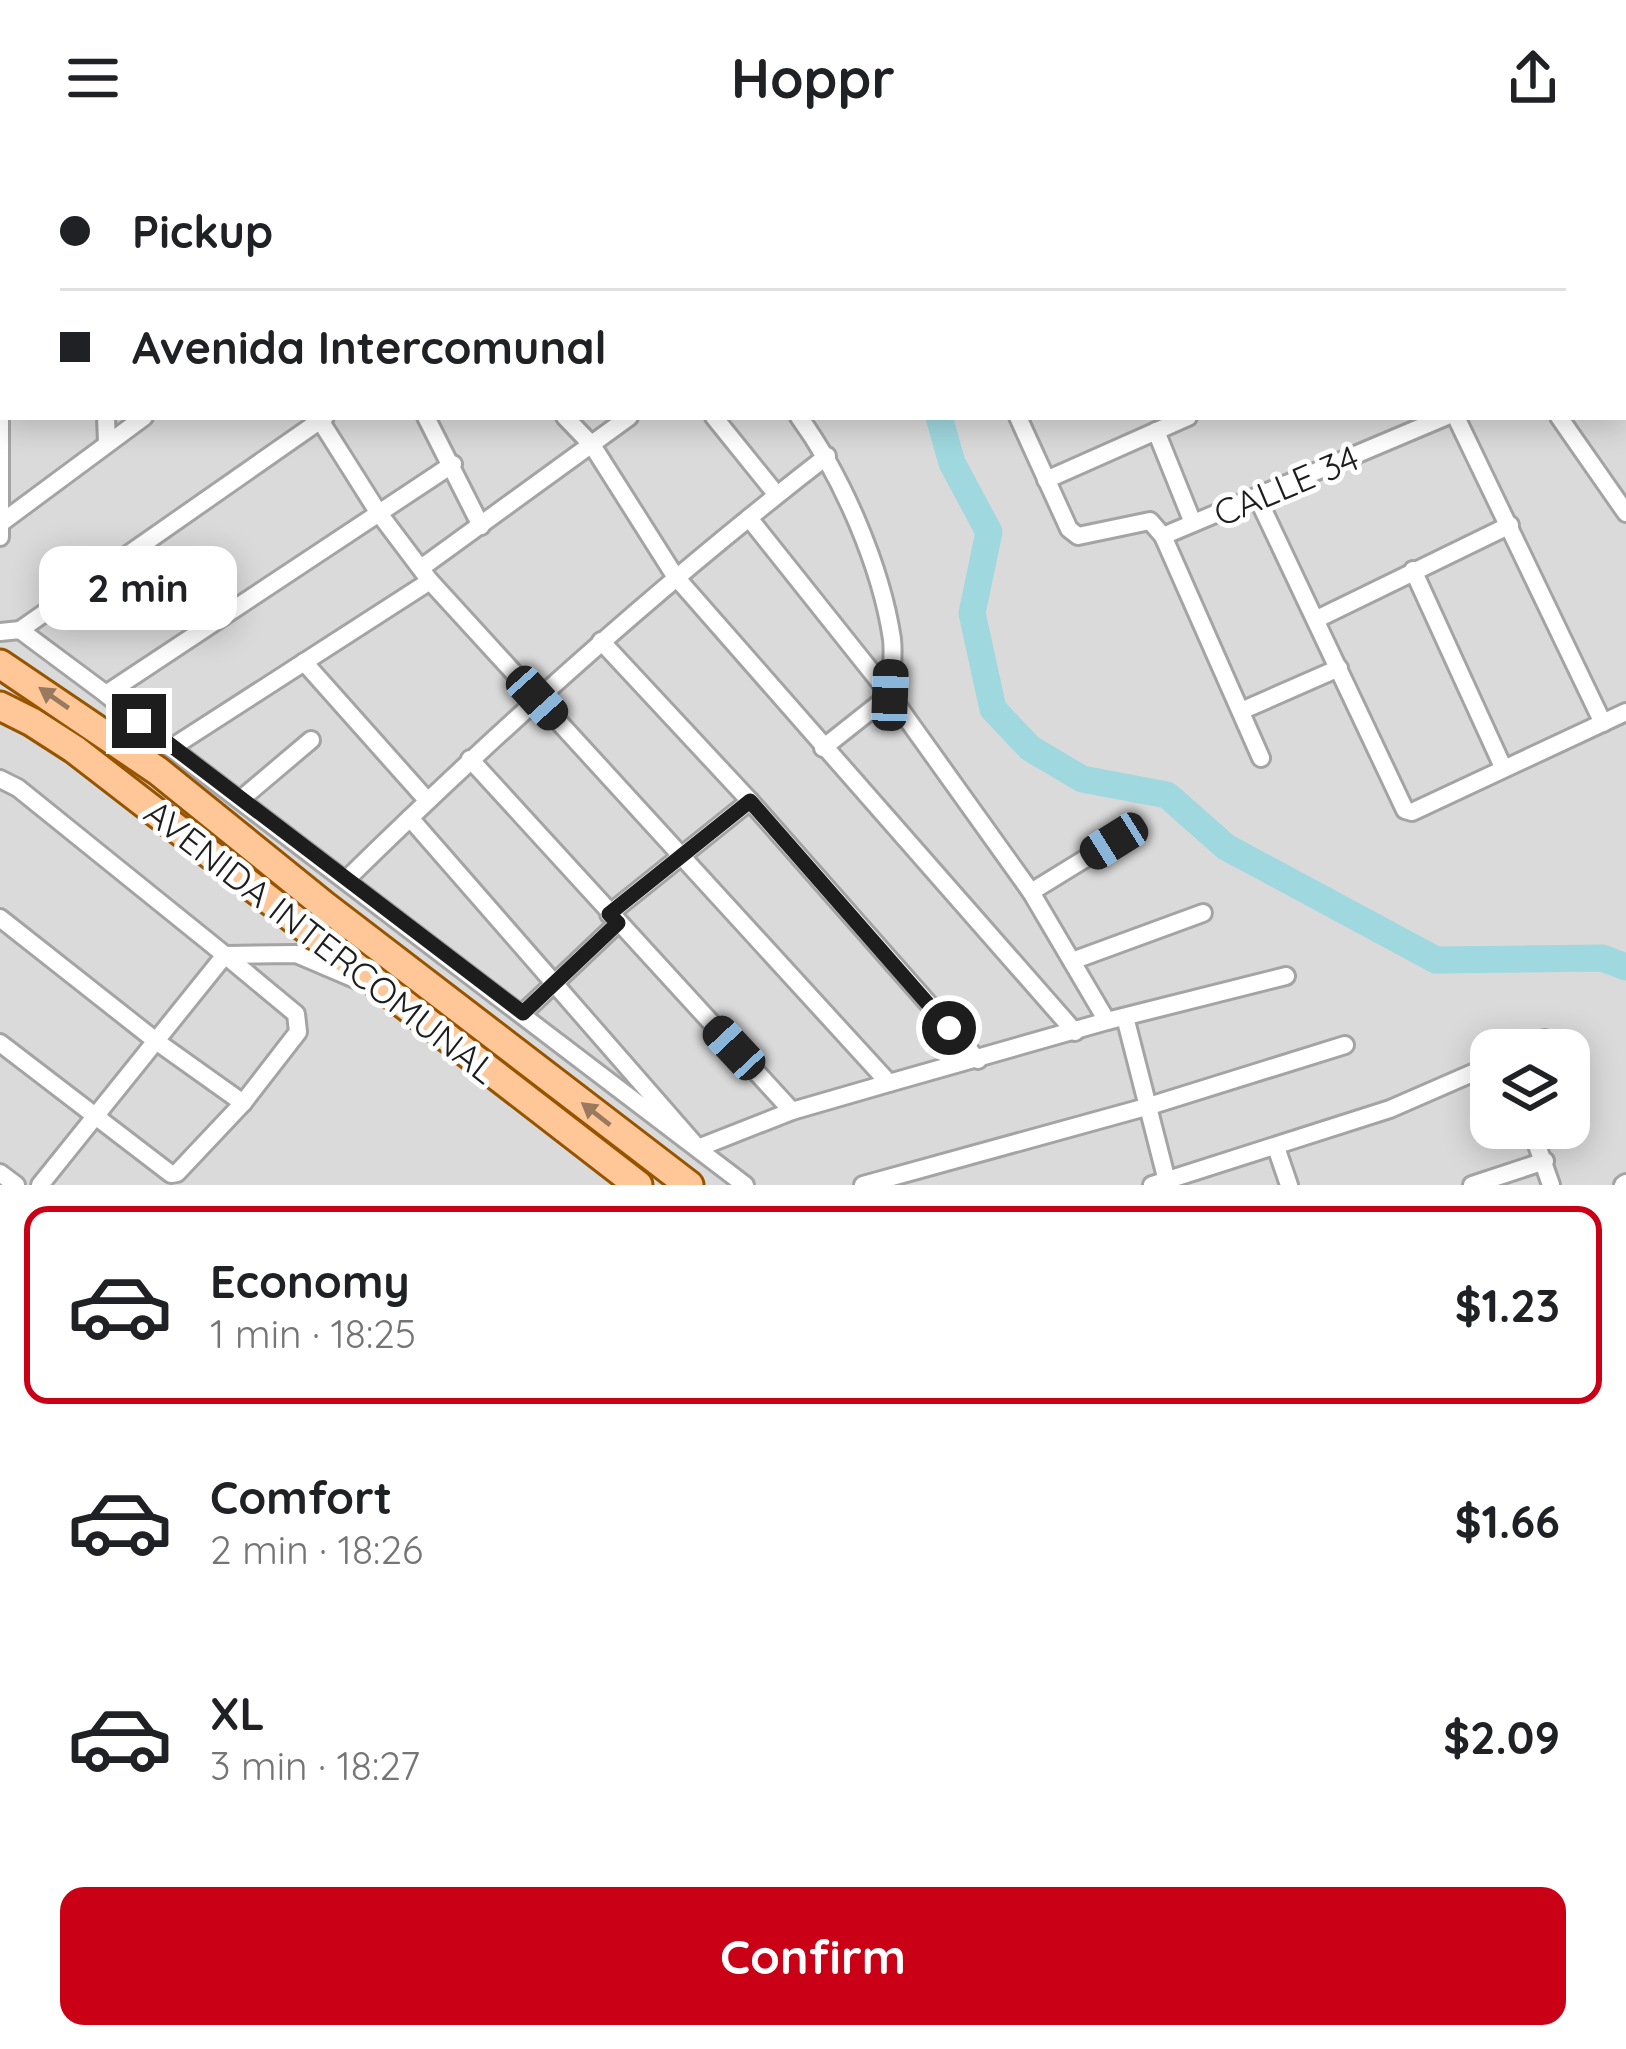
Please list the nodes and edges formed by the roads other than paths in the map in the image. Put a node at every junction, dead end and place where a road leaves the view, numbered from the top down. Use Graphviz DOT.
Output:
graph roads {
  1 [pos="0,420"];
  2 [pos="106,420"];
  3 [pos="140,420"];
  4 [pos="318,420"];
  5 [pos="322,420"];
  6 [pos="428,420"];
  7 [pos="568,420"];
  8 [pos="625,420"];
  9 [pos="716,420"];
  10 [pos="801,420"];
  11 [pos="1019,420"];
  12 [pos="1181,420"];
  13 [pos="1438,420"];
  14 [pos="1458,420"];
  15 [pos="1561,420"];
  16 [pos="1156,430"];
  17 [pos="107,443"];
  18 [pos="592,445"];
  19 [pos="827,455"];
  20 [pos="453,464"];
  21 [pos="1046,479"];
  22 [pos="777,494"];
  23 [pos="1258,499"];
  24 [pos="378,512"];
  25 [pos="1626,514"];
  26 [pos="748,518"];
  27 [pos="1,523"];
  28 [pos="1193,523"];
  29 [pos="1510,525"];
  30 [pos="482,526"];
  31 [pos="1163,536"];
  32 [pos="0,537"];
  33 [pos="1413,570"];
  34 [pos="426,574"];
  35 [pos="675,576"];
  36 [pos="1317,619"];
  37 [pos="20,630"];
  38 [pos="0,632"];
  39 [pos="601,641"];
  40 [pos="304,662"];
  41 [pos="0,664"];
  42 [pos="1340,668"];
  43 [pos="106,694"];
  44 [pos="890,695"];
  45 [pos="537,698"];
  46 [pos="5,705"];
  47 [pos="1241,711"];
  48 [pos="1626,712"];
  49 [pos="1603,723"];
  50 [pos="311,740"];
  51 [pos="171,748"];
  52 [pos="823,748"];
  53 [pos="1261,758"];
  54 [pos="470,759"];
  55 [pos="1503,767"];
  56 [pos="0,779"];
  57 [pos="426,799"];
  58 [pos="240,800"];
  59 [pos="750,801"];
  60 [pos="410,818"];
  61 [pos="1114,841"];
  62 [pos="679,856"];
  63 [pos="347,879"];
  64 [pos="1031,892"];
  65 [pos="1202,913"];
  66 [pos="0,918"];
  67 [pos="614,919"];
  68 [pos="225,956"];
  69 [pos="1072,961"];
  70 [pos="1286,976"];
  71 [pos="555,982"];
  72 [pos="385,993"];
  73 [pos="523,1013"];
  74 [pos="1116,1019"];
  75 [pos="1075,1032"];
  76 [pos="156,1041"];
  77 [pos="0,1042"];
  78 [pos="1345,1045"];
  79 [pos="978,1060"];
  80 [pos="1470,1074"];
  81 [pos="889,1083"];
  82 [pos="243,1103"];
  83 [pos="1146,1107"];
  84 [pos="792,1111"];
  85 [pos="96,1117"];
  86 [pos="1276,1147"];
  87 [pos="698,1148"];
  88 [pos="1540,1149"];
  89 [pos="1545,1161"];
  90 [pos="0,1173"];
  91 [pos="1159,1183"];
  92 [pos="16,1185"];
  93 [pos="40,1185"];
  94 [pos="638,1185"];
  95 [pos="689,1185"];
  96 [pos="745,1185"];
  97 [pos="863,1185"];
  98 [pos="1289,1185"];
  99 [pos="1472,1185"];
  100 [pos="1551,1185"];
  1 -- 27 [label="street"];
  2 -- 17 [label="street"];
  3 -- 17 [label="street"];
  4 -- 37 [label="street"];
  5 -- 24 [label="street"];
  6 -- 20 [label="street"];
  7 -- 18 [label="street"];
  8 -- 18 [label="street"];
  9 -- 22 [label="street"];
  10 -- 19 [label="street"];
  11 -- 21 [label="street"];
  12 -- 16 [label="street"];
  13 -- 23 [label="street, CALLE 34"];
  14 -- 29 [label="street"];
  15 -- 25 [label="street"];
  16 -- 21 [label="street"];
  16 -- 28 [label="street"];
  17 -- 27 [label="street"];
  18 -- 30 [label="street"];
  18 -- 35 [label="street"];
  19 -- 22 [label="street"];
  19 -- 44 [label="street"];
  20 -- 24 [label="street"];
  20 -- 30 [label="street"];
  21 -- 31 [label="street"];
  22 -- 26 [label="street"];
  23 -- 28 [label="street, CALLE 34"];
  23 -- 36 [label="street"];
  24 -- 34 [label="street"];
  24 -- 43 [label="street"];
  26 -- 35 [label="street"];
  26 -- 44 [label="street"];
  27 -- 32 [label="street"];
  28 -- 31 [label="street, CALLE 34"];
  29 -- 33 [label="street"];
  29 -- 49 [label="street"];
  30 -- 34 [label="street"];
  31 -- 47 [label="street"];
  33 -- 36 [label="street"];
  33 -- 55 [label="street"];
  34 -- 40 [label="street"];
  34 -- 45 [label="street"];
  35 -- 39 [label="street"];
  35 -- 52 [label="street"];
  36 -- 42 [label="street"];
  37 -- 38 [label="street"];
  37 -- 43 [label="street, AVENIDA INTERCOMUNAL"];
  39 -- 45 [label="street"];
  39 -- 59 [label="street"];
  40 -- 51 [label="street"];
  40 -- 57 [label="street"];
  95 -- 41 [label="main road, AVENIDA INTERCOMUNAL, one-way"];
  42 -- 47 [label="street"];
  42 -- 55 [label="street"];
  43 -- 51 [label="street, AVENIDA INTERCOMUNAL"];
  44 -- 52 [label="street"];
  44 -- 64 [label="street"];
  45 -- 54 [label="street"];
  45 -- 62 [label="street"];
  46 -- 72 [label="main road, AVENIDA INTERCOMUNAL"];
  47 -- 53 [label="street"];
  48 -- 49 [label="street"];
  49 -- 55 [label="street"];
  50 -- 58 [label="street"];
  51 -- 58 [label="street, AVENIDA INTERCOMUNAL"];
  52 -- 75 [label="street"];
  54 -- 57 [label="street"];
  54 -- 67 [label="street"];
  56 -- 68 [label="street"];
  57 -- 60 [label="street"];
  58 -- 63 [label="street, AVENIDA INTERCOMUNAL"];
  59 -- 62 [label="street"];
  59 -- 79 [label="street"];
  60 -- 63 [label="street"];
  60 -- 71 [label="street"];
  61 -- 64 [label="street"];
  62 -- 67 [label="street"];
  62 -- 81 [label="street"];
  63 -- 73 [label="street, AVENIDA INTERCOMUNAL"];
  64 -- 69 [label="street"];
  65 -- 69 [label="street"];
  66 -- 76 [label="street"];
  67 -- 71 [label="street"];
  67 -- 84 [label="street"];
  68 -- 72 [label="street"];
  68 -- 76 [label="street"];
  68 -- 82 [label="street"];
  69 -- 74 [label="street"];
  70 -- 74 [label="street"];
  71 -- 73 [label="street"];
  71 -- 87 [label="street"];
  72 -- 94 [label="main road, AVENIDA INTERCOMUNAL"];
  73 -- 87 [label="street, AVENIDA INTERCOMUNAL"];
  74 -- 75 [label="street"];
  74 -- 83 [label="street"];
  75 -- 79 [label="street"];
  76 -- 82 [label="street"];
  76 -- 85 [label="street"];
  77 -- 85 [label="street"];
  78 -- 83 [label="street"];
  79 -- 81 [label="street"];
  80 -- 86 [label="street"];
  81 -- 84 [label="street"];
  82 -- 85 [label="street"];
  83 -- 91 [label="street"];
  83 -- 97 [label="street"];
  84 -- 87 [label="street"];
  85 -- 93 [label="street"];
  86 -- 91 [label="street"];
  86 -- 98 [label="street"];
  87 -- 96 [label="street, AVENIDA INTERCOMUNAL"];
  88 -- 89 [label="street"];
  89 -- 99 [label="street"];
  89 -- 100 [label="street"];
  90 -- 92 [label="street"];
}
